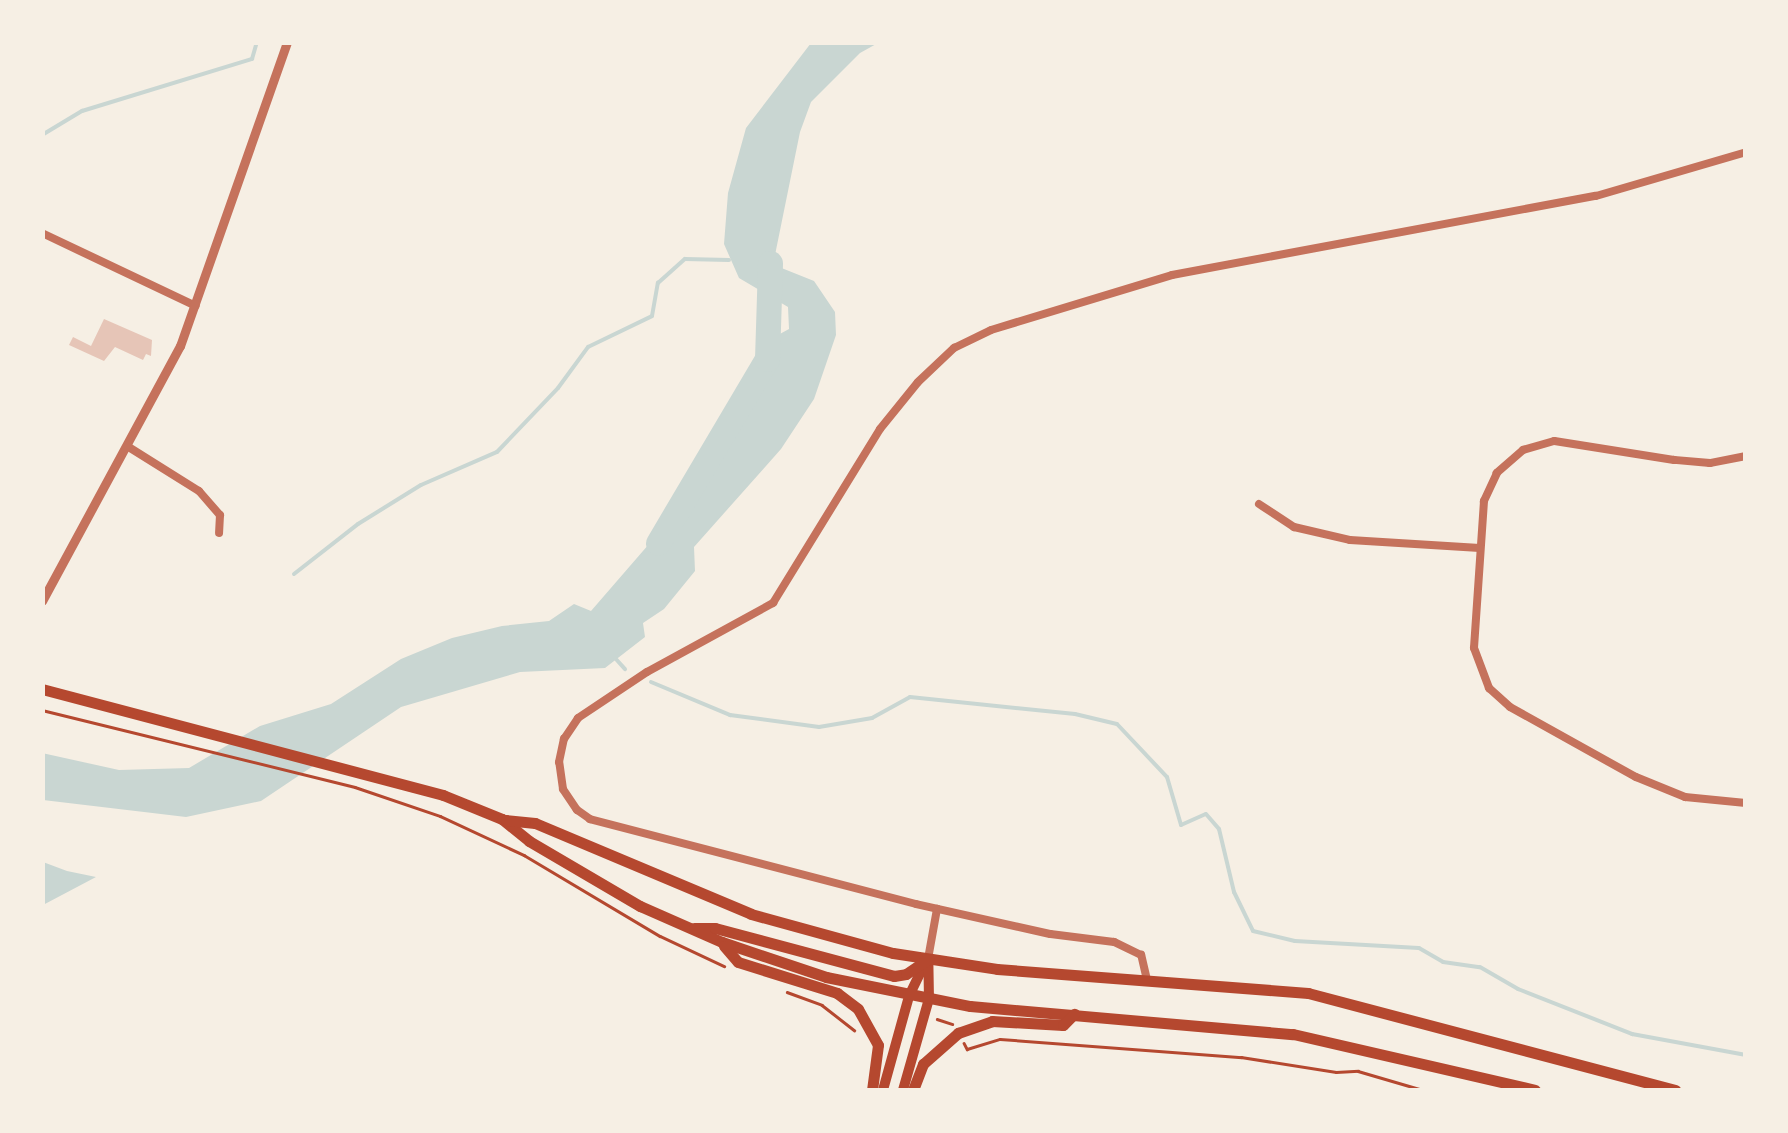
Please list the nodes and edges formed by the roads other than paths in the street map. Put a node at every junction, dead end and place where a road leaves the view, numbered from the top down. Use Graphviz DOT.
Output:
graph roads {
  1 [pos="287,42"];
  2 [pos="1746,152"];
  3 [pos="42,233"];
  4 [pos="196,306"];
  5 [pos="127,446"];
  6 [pos="1746,456"];
  7 [pos="1258,504"];
  8 [pos="219,533"];
  9 [pos="1480,548"];
  10 [pos="42,601"];
  11 [pos="42,689"];
  12 [pos="1746,802"];
  13 [pos="502,819"];
  14 [pos="937,909"];
  15 [pos="686,928"];
  16 [pos="722,942"];
  17 [pos="928,958"];
  18 [pos="1147,980"];
  19 [pos="909,996"];
  20 [pos="929,999"];
  21 [pos="1074,1014"];
  22 [pos="872,1090"];
  23 [pos="884,1090"];
  24 [pos="902,1090"];
  25 [pos="913,1090"];
  26 [pos="1535,1090"];
  27 [pos="1675,1090"];
  1 -- 4 [label="street"];
  2 -- 14 [label="street"];
  3 -- 4 [label="street"];
  4 -- 5 [label="street"];
  5 -- 8 [label="street"];
  5 -- 10 [label="street"];
  6 -- 9 [label="street"];
  7 -- 9 [label="street"];
  9 -- 12 [label="street"];
  11 -- 13 [label="main road"];
  13 -- 15 [label="main road"];
  13 -- 17 [label="main road"];
  14 -- 17 [label="street"];
  14 -- 18 [label="street"];
  15 -- 16 [label="main road"];
  15 -- 17 [label="main road"];
  16 -- 19 [label="main road"];
  16 -- 22 [label="main road"];
  17 -- 18 [label="main road"];
  17 -- 19 [label="main road"];
  17 -- 20 [label="main road"];
  18 -- 27 [label="main road"];
  19 -- 20 [label="main road"];
  19 -- 23 [label="main road"];
  20 -- 21 [label="main road"];
  20 -- 24 [label="main road"];
  21 -- 25 [label="main road"];
  21 -- 26 [label="main road"];
}
